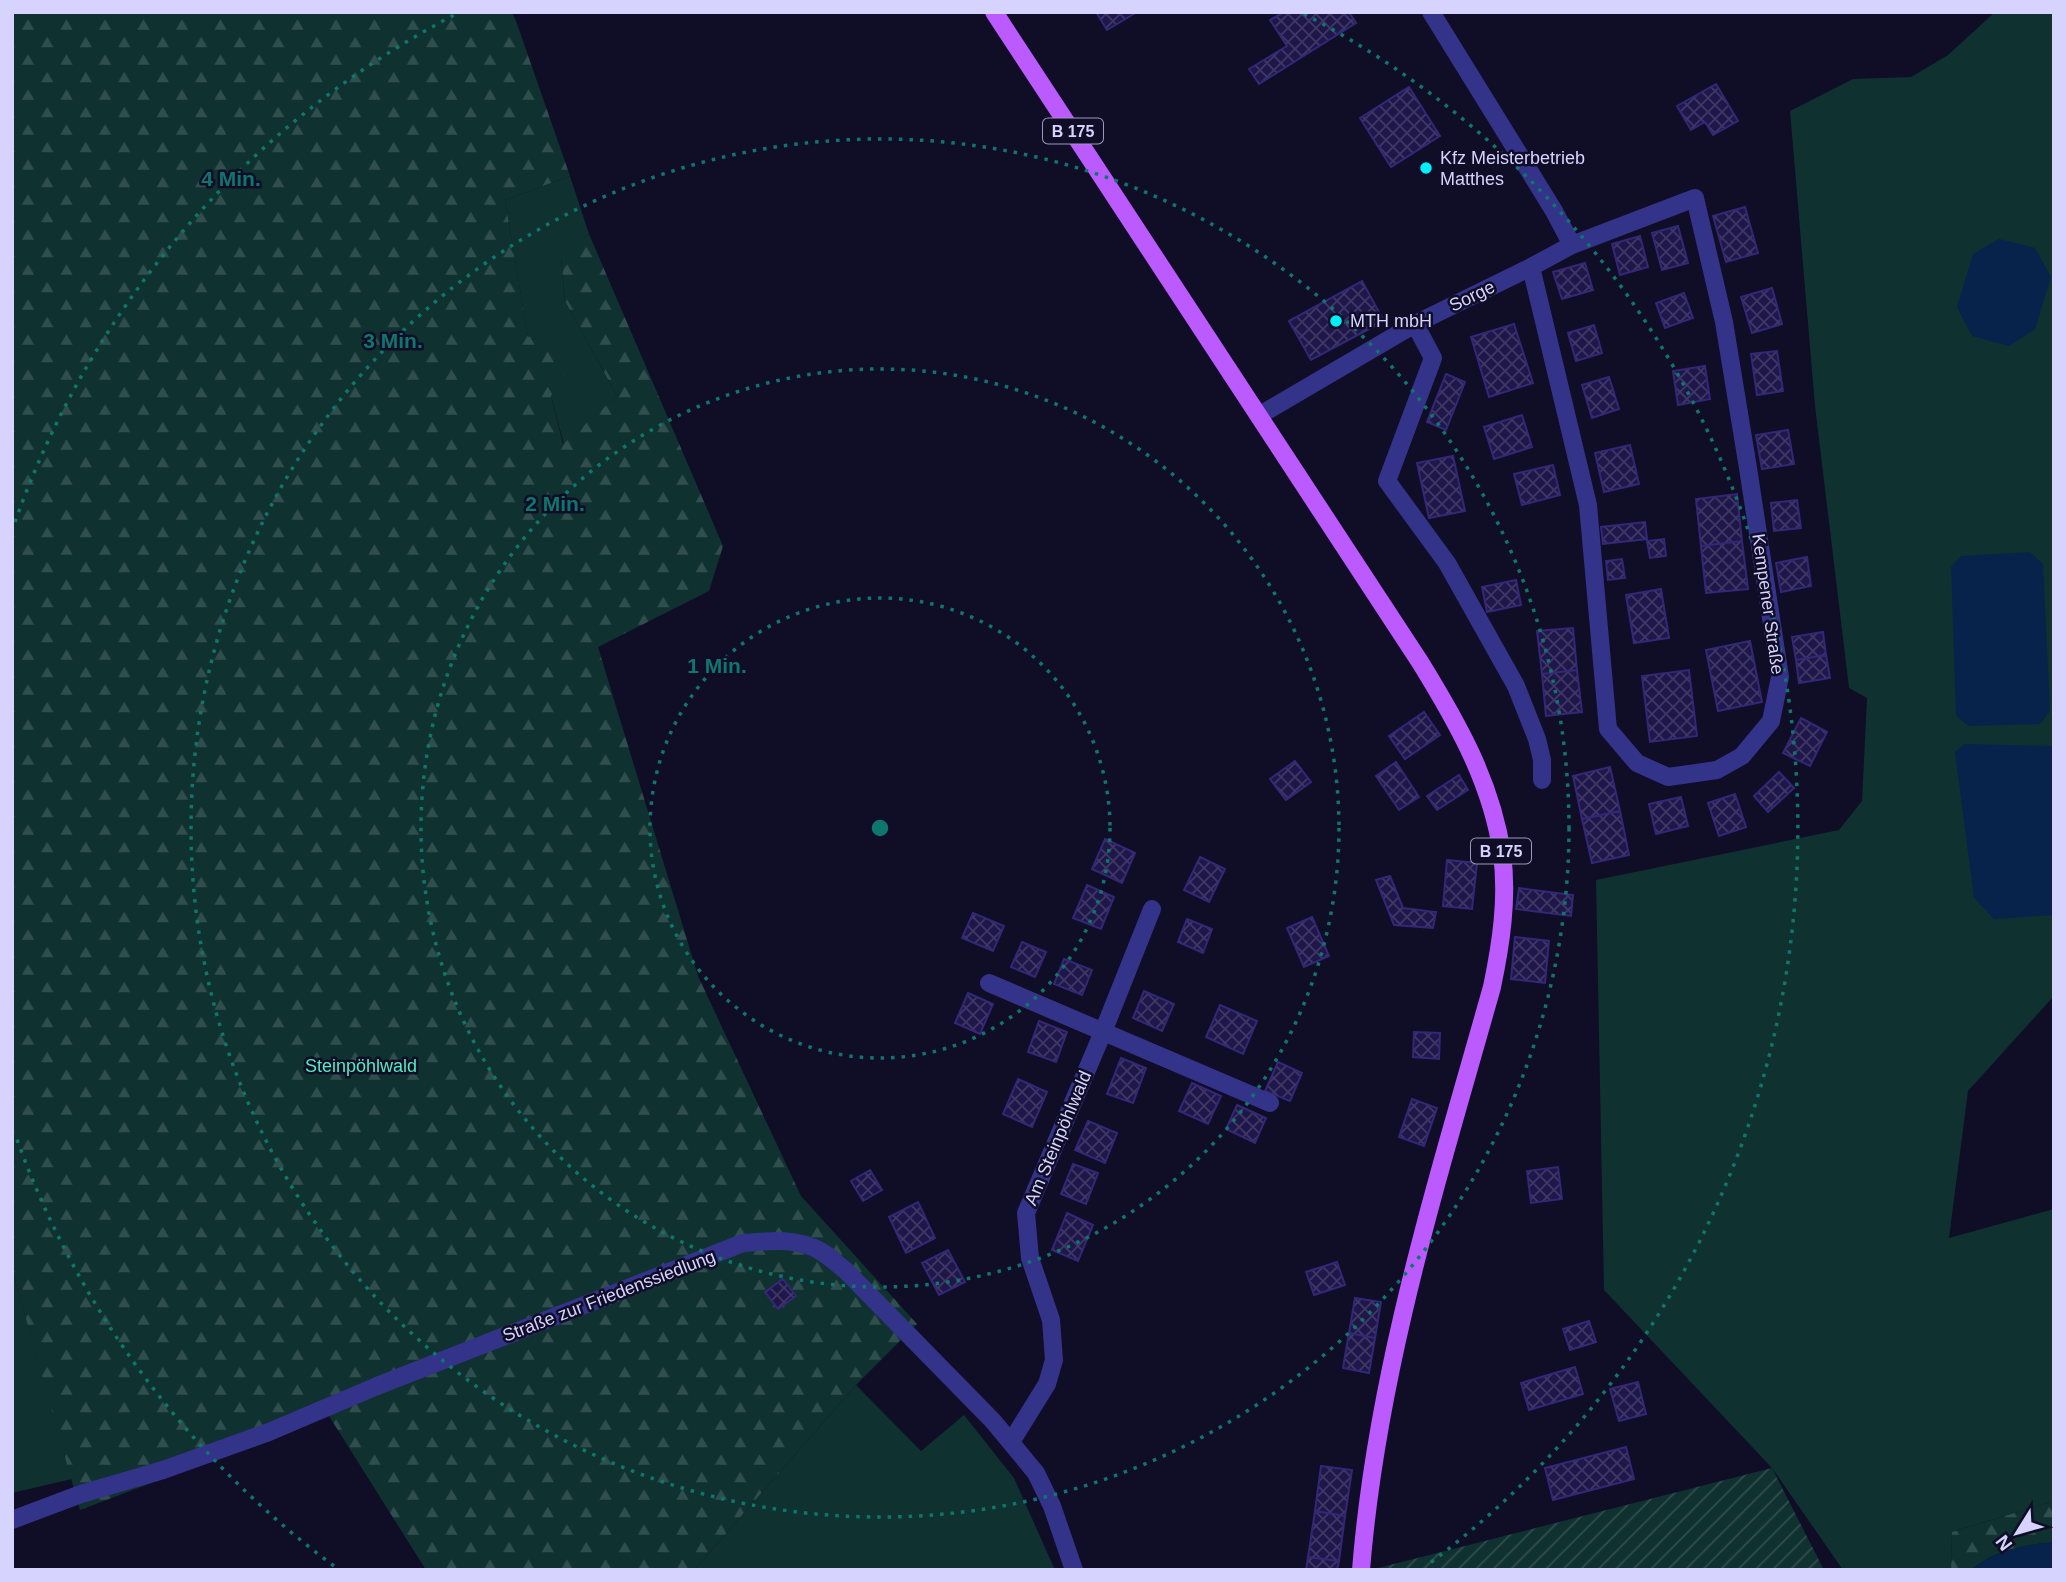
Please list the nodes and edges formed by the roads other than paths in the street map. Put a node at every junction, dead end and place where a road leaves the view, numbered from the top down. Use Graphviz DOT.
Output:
graph roads {
  1 [pos="994,12"];
  2 [pos="1431,12"];
  3 [pos="1695,198"];
  4 [pos="1572,245"];
  5 [pos="1531,267"];
  6 [pos="1415,324"];
  7 [pos="1260,415"];
  8 [pos="1542,779"];
  9 [pos="1152,909"];
  10 [pos="989,983"];
  11 [pos="1103,1032"];
  12 [pos="1270,1103"];
  13 [pos="1011,1442"];
  14 [pos="12,1520"];
  15 [pos="1074,1570"];
  16 [pos="1361,1570"];
  1 -- 7 [label="main road, B 175"];
  2 -- 4 [label="street"];
  3 -- 4 [label="street, Sorge"];
  3 -- 5 [label="street, Kempener Straße"];
  4 -- 5 [label="street, Sorge"];
  5 -- 6 [label="street, Sorge"];
  6 -- 7 [label="street, Sorge"];
  6 -- 8 [label="street"];
  7 -- 16 [label="main road, B 175"];
  9 -- 11 [label="street, Am Steinpöhlwald"];
  10 -- 11 [label="street"];
  11 -- 12 [label="street"];
  11 -- 13 [label="street, Am Steinpöhlwald"];
  13 -- 14 [label="street, Straße zur Friedenssiedlung"];
  13 -- 15 [label="street, Straße zur Friedenssiedlung"];
}
